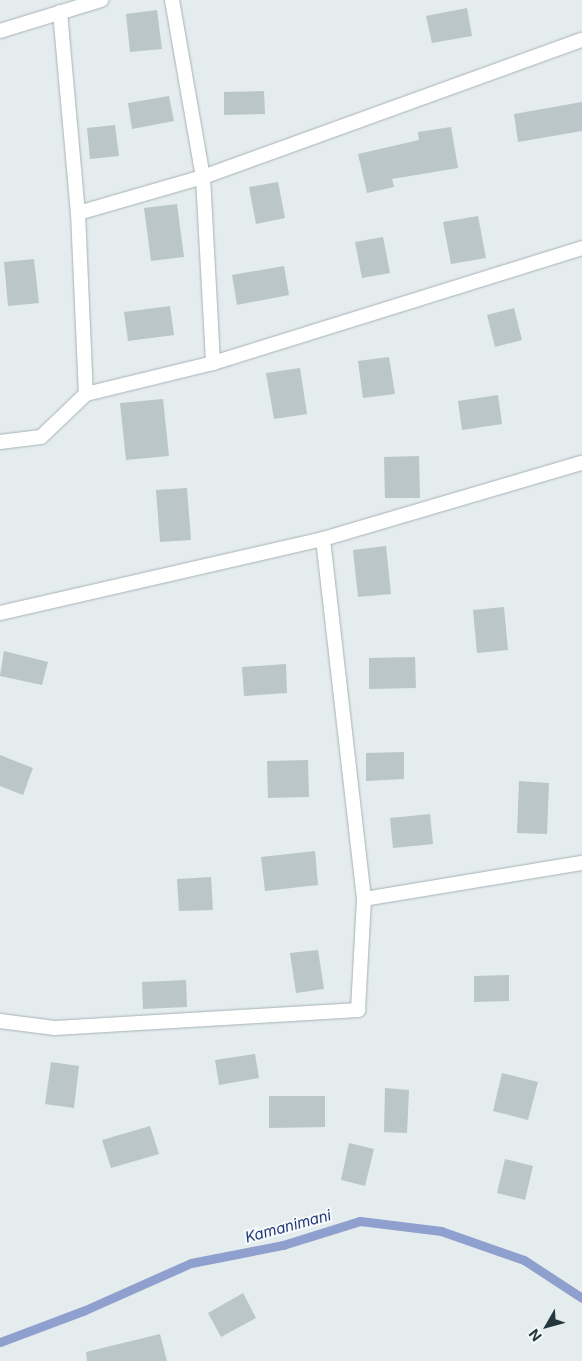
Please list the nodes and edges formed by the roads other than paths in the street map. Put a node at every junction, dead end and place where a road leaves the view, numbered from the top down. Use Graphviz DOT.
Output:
graph roads {
  1 [pos="101,0"];
  2 [pos="172,0"];
  3 [pos="60,12"];
  4 [pos="0,31"];
  5 [pos="582,40"];
  6 [pos="203,176"];
  7 [pos="78,213"];
  8 [pos="582,248"];
  9 [pos="213,363"];
  10 [pos="86,394"];
  11 [pos="0,442"];
  12 [pos="582,463"];
  13 [pos="323,539"];
  14 [pos="0,613"];
  15 [pos="582,862"];
  16 [pos="364,899"];
  17 [pos="0,1021"];
  1 -- 3 [label="street"];
  2 -- 6 [label="street"];
  3 -- 4 [label="street"];
  3 -- 7 [label="street"];
  5 -- 6 [label="street"];
  6 -- 7 [label="street"];
  6 -- 9 [label="street"];
  7 -- 10 [label="street"];
  8 -- 9 [label="street"];
  9 -- 10 [label="street"];
  10 -- 11 [label="street"];
  12 -- 13 [label="street"];
  13 -- 14 [label="street"];
  13 -- 16 [label="street"];
  15 -- 16 [label="street"];
  16 -- 17 [label="street"];
}
